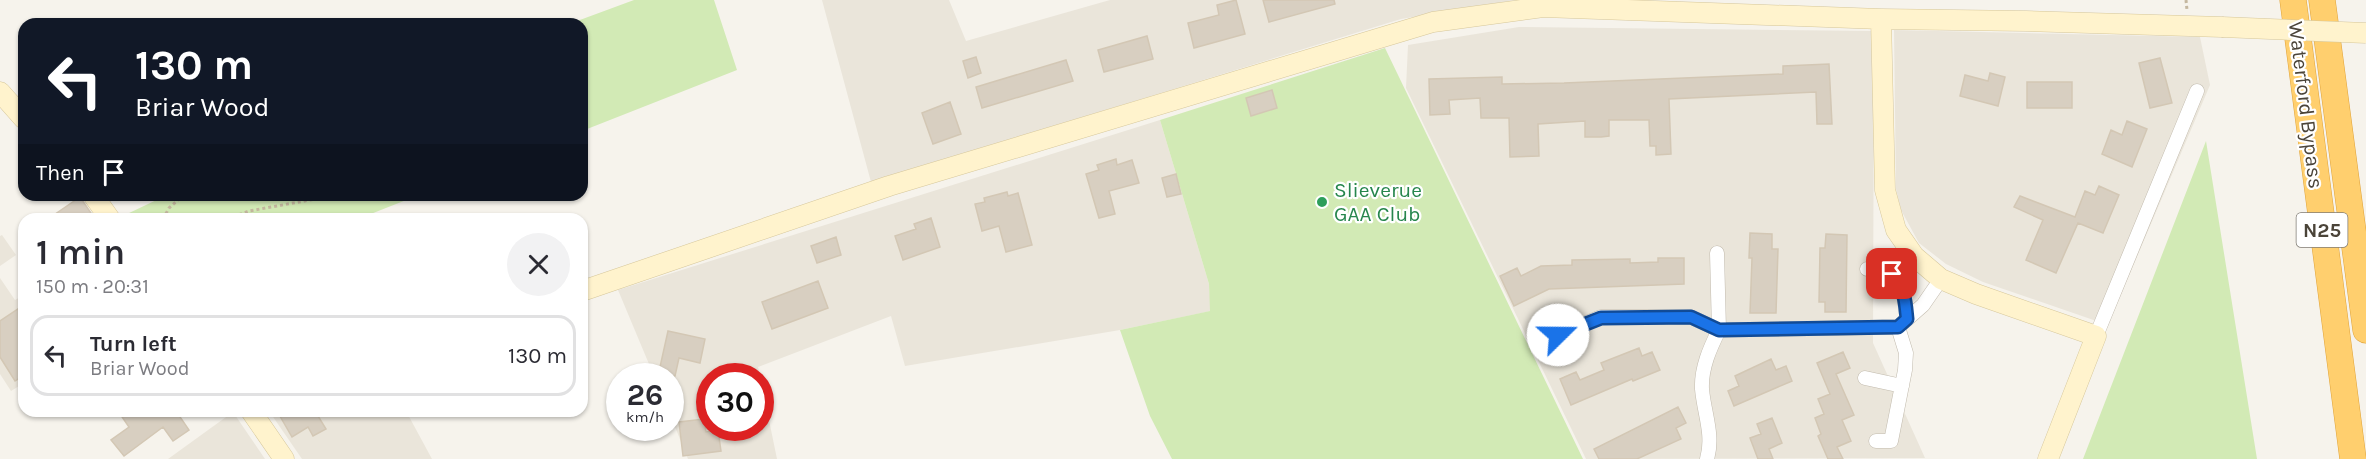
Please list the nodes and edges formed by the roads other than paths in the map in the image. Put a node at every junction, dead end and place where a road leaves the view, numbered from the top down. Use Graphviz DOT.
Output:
graph roads {
  1 [pos="2293,0"];
  2 [pos="2322,0"];
  3 [pos="1881,19"];
  4 [pos="2366,33"];
  5 [pos="0,92"];
  6 [pos="2197,92"];
  7 [pos="18,112"];
  8 [pos="1718,253"];
  9 [pos="1868,269"];
  10 [pos="1941,279"];
  11 [pos="588,289"];
  12 [pos="1902,323"];
  13 [pos="1719,330"];
  14 [pos="2366,330"];
  15 [pos="1558,335"];
  16 [pos="2096,336"];
  17 [pos="1865,378"];
  18 [pos="1902,386"];
  19 [pos="255,417"];
  20 [pos="1876,441"];
  21 [pos="284,459"];
  22 [pos="1707,459"];
  23 [pos="2048,459"];
  24 [pos="2353,459"];
  1 -- 24 [label="highway, Waterford Bypass / N25"];
  2 -- 14 [label="highway, Waterford Bypass / N25"];
  3 -- 4 [label="street, bridge"];
  3 -- 10 [label="street"];
  3 -- 11 [label="street"];
  5 -- 7 [label="street"];
  6 -- 16 [label="street"];
  8 -- 13 [label="street"];
  9 -- 12 [label="street"];
  10 -- 12 [label="street"];
  10 -- 16 [label="street"];
  12 -- 13 [label="street"];
  12 -- 18 [label="street"];
  13 -- 15 [label="street"];
  13 -- 22 [label="street"];
  16 -- 23 [label="street"];
  17 -- 18 [label="street"];
  18 -- 20 [label="street"];
  19 -- 21 [label="street"];
}
